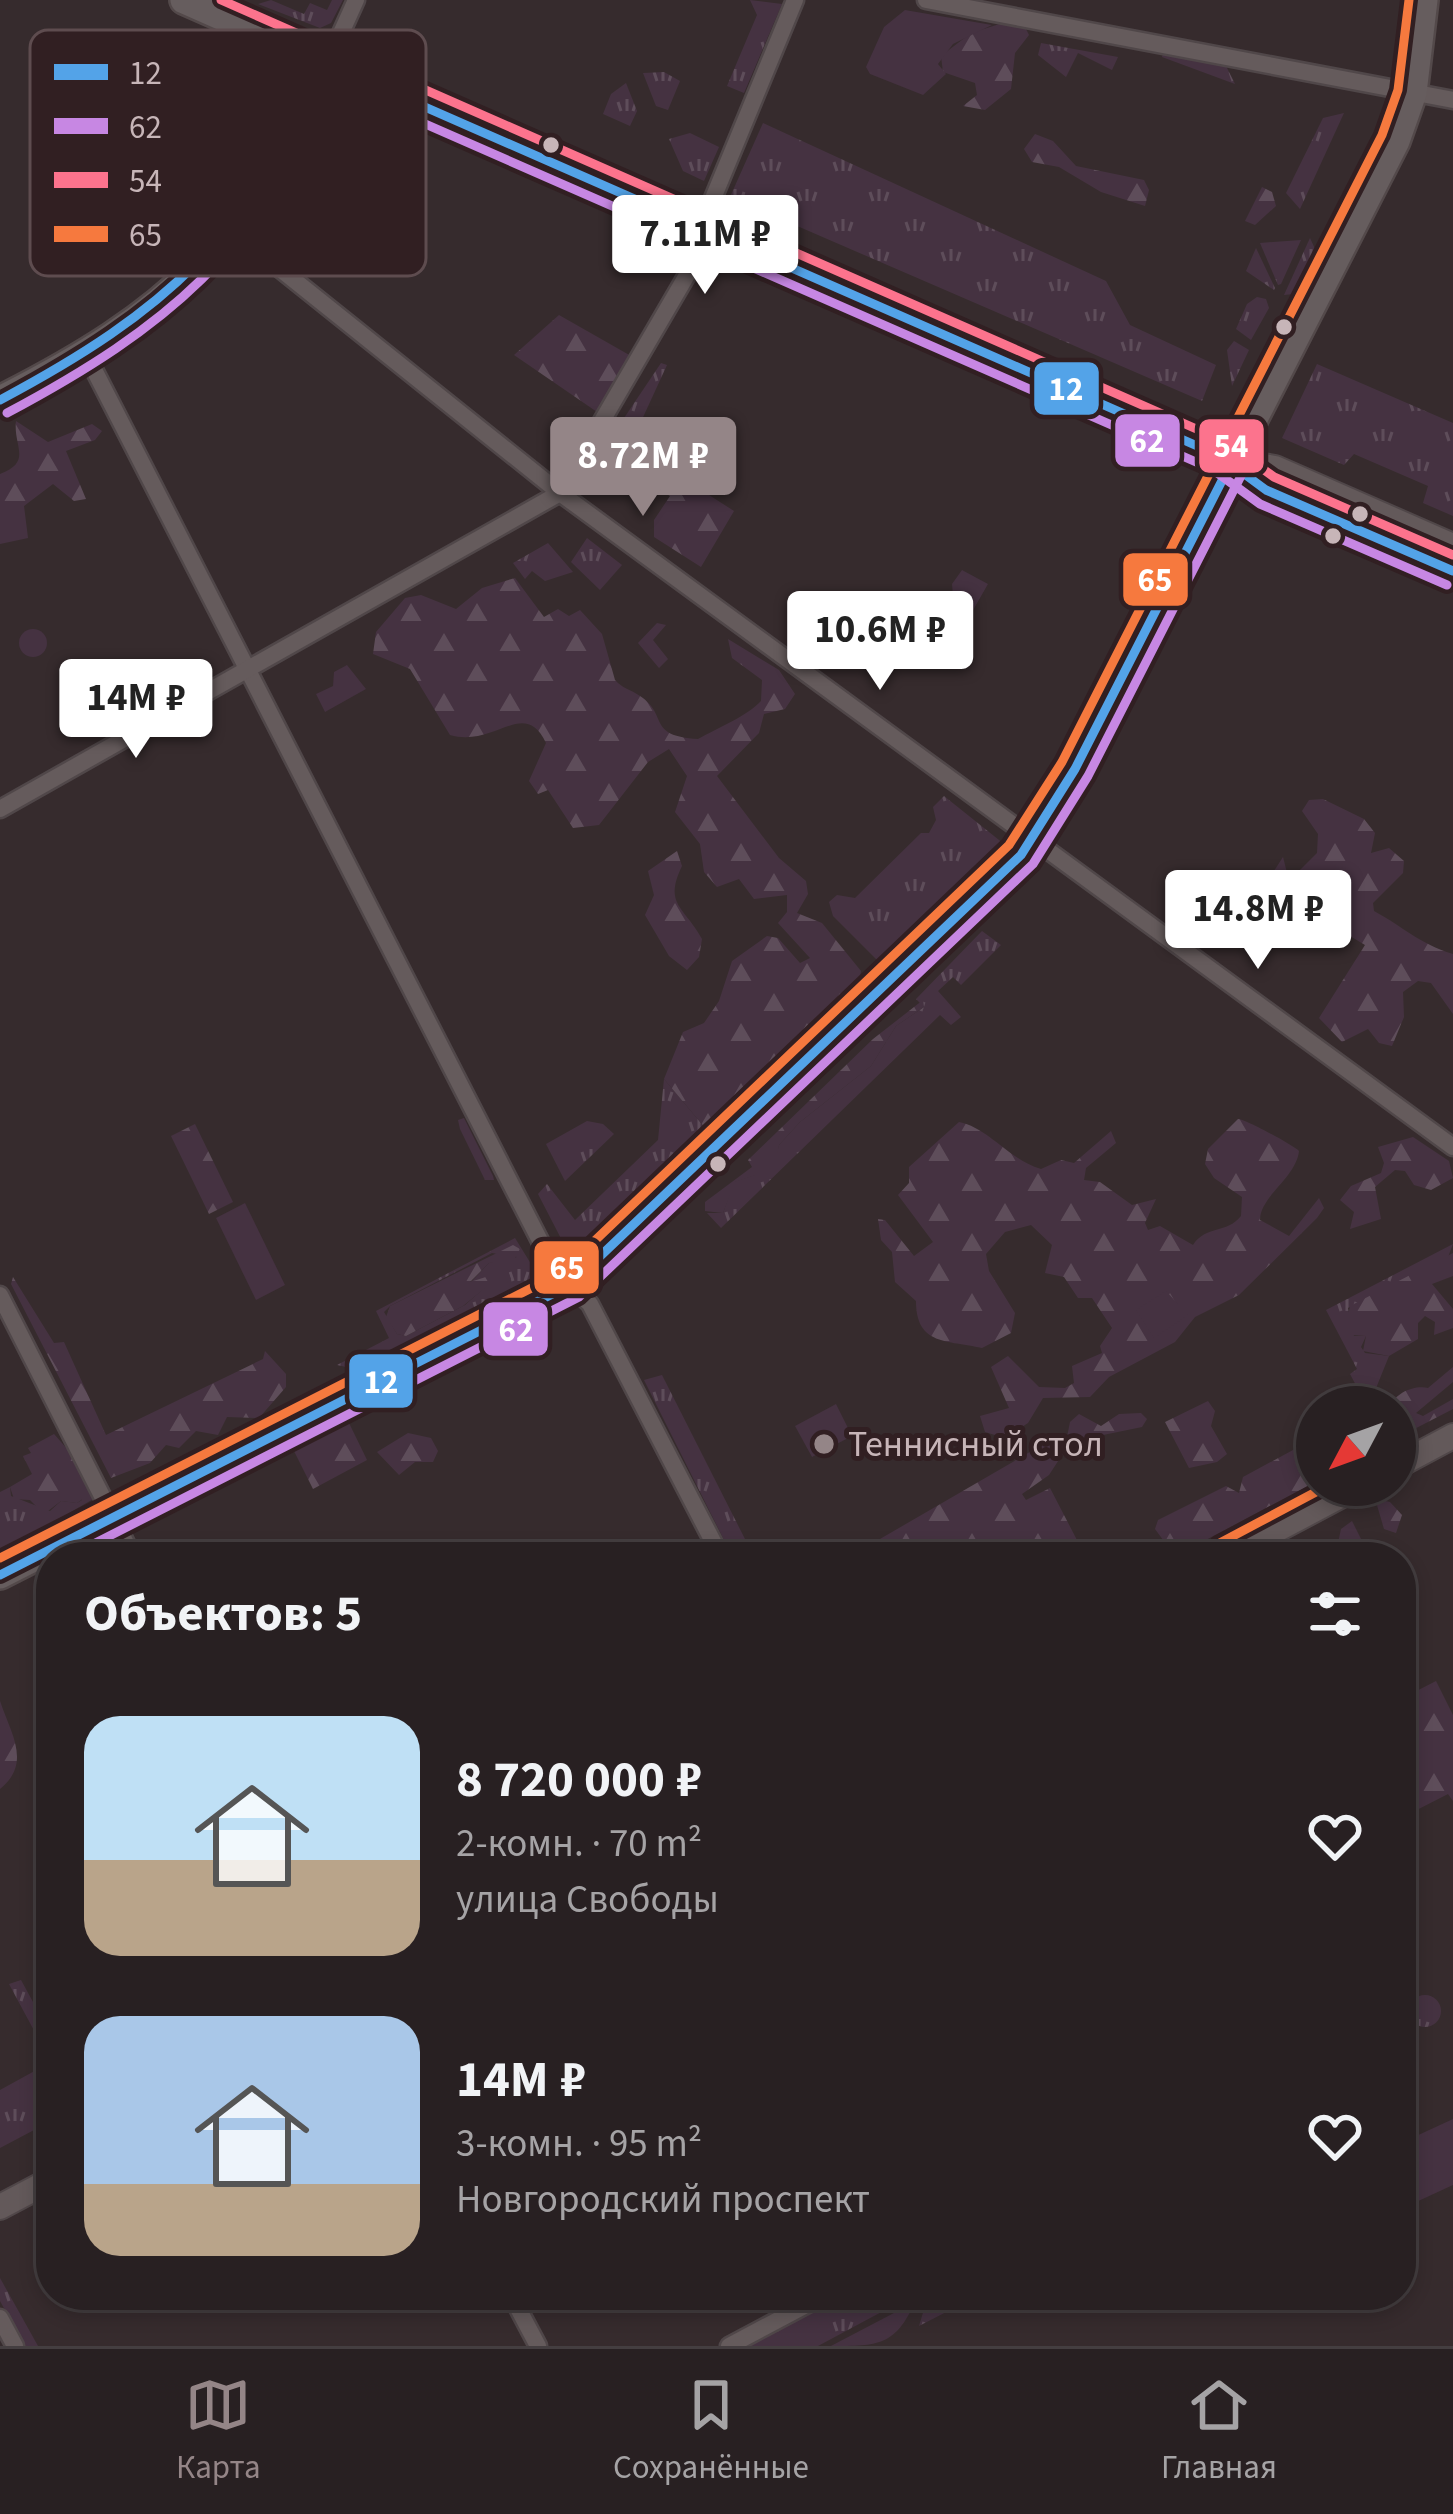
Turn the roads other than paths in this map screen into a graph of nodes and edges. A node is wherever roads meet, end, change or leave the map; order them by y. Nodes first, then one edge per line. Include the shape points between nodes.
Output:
1 (184, 0) edge
2 (356, 0) edge
3 (795, 0) edge
4 (926, 0) edge
5 (1424, 0) edge
6 (251, 30) edge
7 (342, 30) edge
8 (1413, 93) junction
9 (1453, 100) edge
10 (426, 106) edge
11 (703, 225) junction
12 (192, 276) edge
13 (289, 276) edge
14 (87, 356) junction
15 (0, 400) edge
16 (1232, 461) junction
17 (560, 493) junction
18 (1453, 546) edge
19 (1453, 572) edge
20 (246, 667) junction
21 (0, 809) edge
22 (1032, 840) junction
23 (1453, 1147) edge
24 (570, 1285) junction
25 (0, 1295) edge
26 (1453, 1436) edge
27 (1416, 1456) edge
28 (1321, 1506) edge
29 (113, 1517) junction
30 (64, 1542) edge
31 (126, 1542) edge
32 (714, 1542) edge
33 (1253, 1542) edge
34 (36, 1557) edge
35 (0, 1575) edge
36 (36, 2188) edge
37 (0, 2207) edge
38 (520, 2310) edge
39 (797, 2310) edge
40 (0, 2318) edge
41 (15, 2346) edge
42 (538, 2346) edge
43 (729, 2346) edge

1 - 6 main road
2 - 7 street
3 - 11 street
4 - 8 street
5 - 8 main road
8 - 9 street
8 - 16 main road
10 - 11 main road
11 - 16 main road
11 - 17 street via 694,263
12 - 14 main road
13 - 17 street
14 - 15 main road
14 - 20 street
16 - 18 main road via 1275,468
16 - 19 main road via 1266,490
16 - 22 main road
17 - 20 street
17 - 22 street
20 - 21 street
20 - 24 street via 555,1270
22 - 23 street
22 - 24 main road
24 - 29 main road
24 - 32 street via 590,1304
25 - 29 street
26 - 27 main road
28 - 33 main road
29 - 30 main road
29 - 31 street
34 - 35 main road
36 - 37 main road
38 - 42 street
39 - 43 street
40 - 41 street

